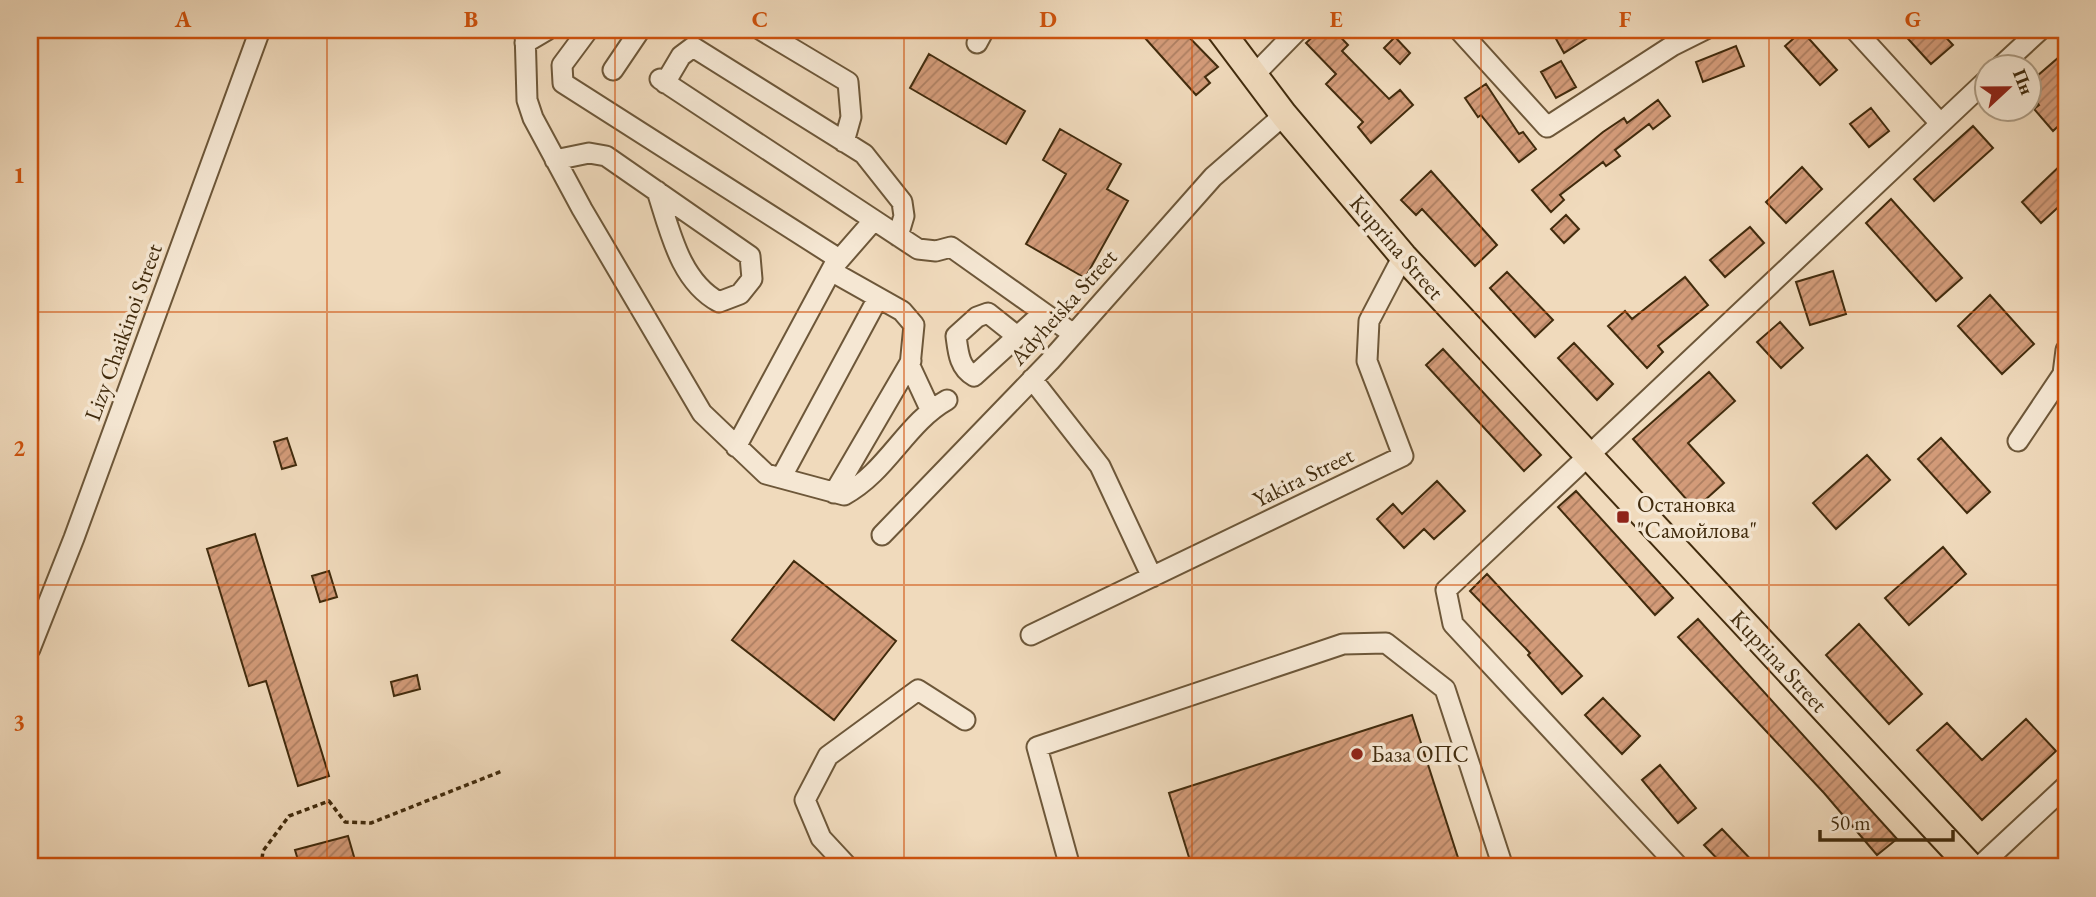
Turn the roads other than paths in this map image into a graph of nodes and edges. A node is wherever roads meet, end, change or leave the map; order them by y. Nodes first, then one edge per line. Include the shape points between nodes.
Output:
1 (260, 30) edge
2 (547, 30) edge
3 (588, 30) edge
4 (640, 30) edge
5 (761, 30) edge
6 (1220, 30) edge
7 (1298, 30) edge
8 (1459, 30) edge
9 (1704, 30) edge
10 (1855, 30) edge
11 (2040, 30) edge
12 (525, 36) edge
13 (2016, 52) edge
14 (613, 70) dead end
15 (1254, 75) junction
16 (1974, 91) edge
17 (1284, 115) junction
18 (1941, 123) junction
19 (844, 142) junction
20 (555, 160) junction
21 (657, 191) junction
22 (874, 220) junction
23 (898, 236) junction
24 (1403, 256) junction
25 (835, 265) junction
26 (878, 298) junction
27 (1042, 313) junction
28 (1072, 333) junction
29 (1017, 336) dead end
30 (2066, 350) edge
31 (911, 361) junction
32 (1032, 379) junction
33 (2018, 441) dead end
34 (736, 447) junction
35 (1586, 455) junction
36 (781, 478) junction
37 (834, 493) junction
38 (882, 535) dead end
39 (1152, 577) junction
40 (1031, 635) dead end
41 (30, 649) edge
42 (965, 720) dead end
43 (2066, 786) edge
44 (848, 867) edge
45 (1070, 867) edge
46 (1503, 867) edge
47 (1679, 867) edge
48 (1971, 867) edge
49 (1979, 867) edge

1 - 41 street, Lizy Chaikinoi Street via 75,538
2 - 12 street
3 - 25 street via 562,65 564,83
4 - 14 street
5 - 19 street via 848,82 851,117
6 - 15 main road, Kuprina Street
7 - 15 street
8 - 9 street via 1547,127
10 - 18 street
11 - 13 street
12 - 20 street via 527,100
15 - 17 main road, Kuprina Street
16 - 18 street
17 - 24 main road, Kuprina Street
17 - 28 street, Adyheiska Street via 1213,177
18 - 35 street
19 - 22 street via 693,47 662,81
19 - 23 street via 864,154 902,202 904,216
20 - 21 street via 589,153 606,156
20 - 34 street via 702,413
21 - 21 street via 750,256 752,279 740,294 719,302 704,294 677,254
22 - 23 street
22 - 25 street
23 - 27 street via 918,249 951,247
24 - 35 main road, Kuprina Street
24 - 39 street, Yakira Street via 1368,321 1367,361 1403,456
25 - 26 street
25 - 34 street
26 - 31 street via 902,311 914,325
26 - 36 street
27 - 28 street
27 - 29 street
28 - 32 street, Adyheiska Street
30 - 33 street via 2063,374
31 - 37 street
31 - 37 street via 939,404 863,485 844,495
32 - 38 street, Adyheiska Street
32 - 39 street via 1100,466
34 - 36 street via 766,474
35 - 47 street via 1446,590 1453,624
35 - 48 main road, Kuprina Street
36 - 37 street
39 - 40 street, Yakira Street
42 - 44 street via 918,690 828,756 805,800 821,838
43 - 49 street
45 - 46 street via 1037,747 1343,644 1386,643 1445,689

